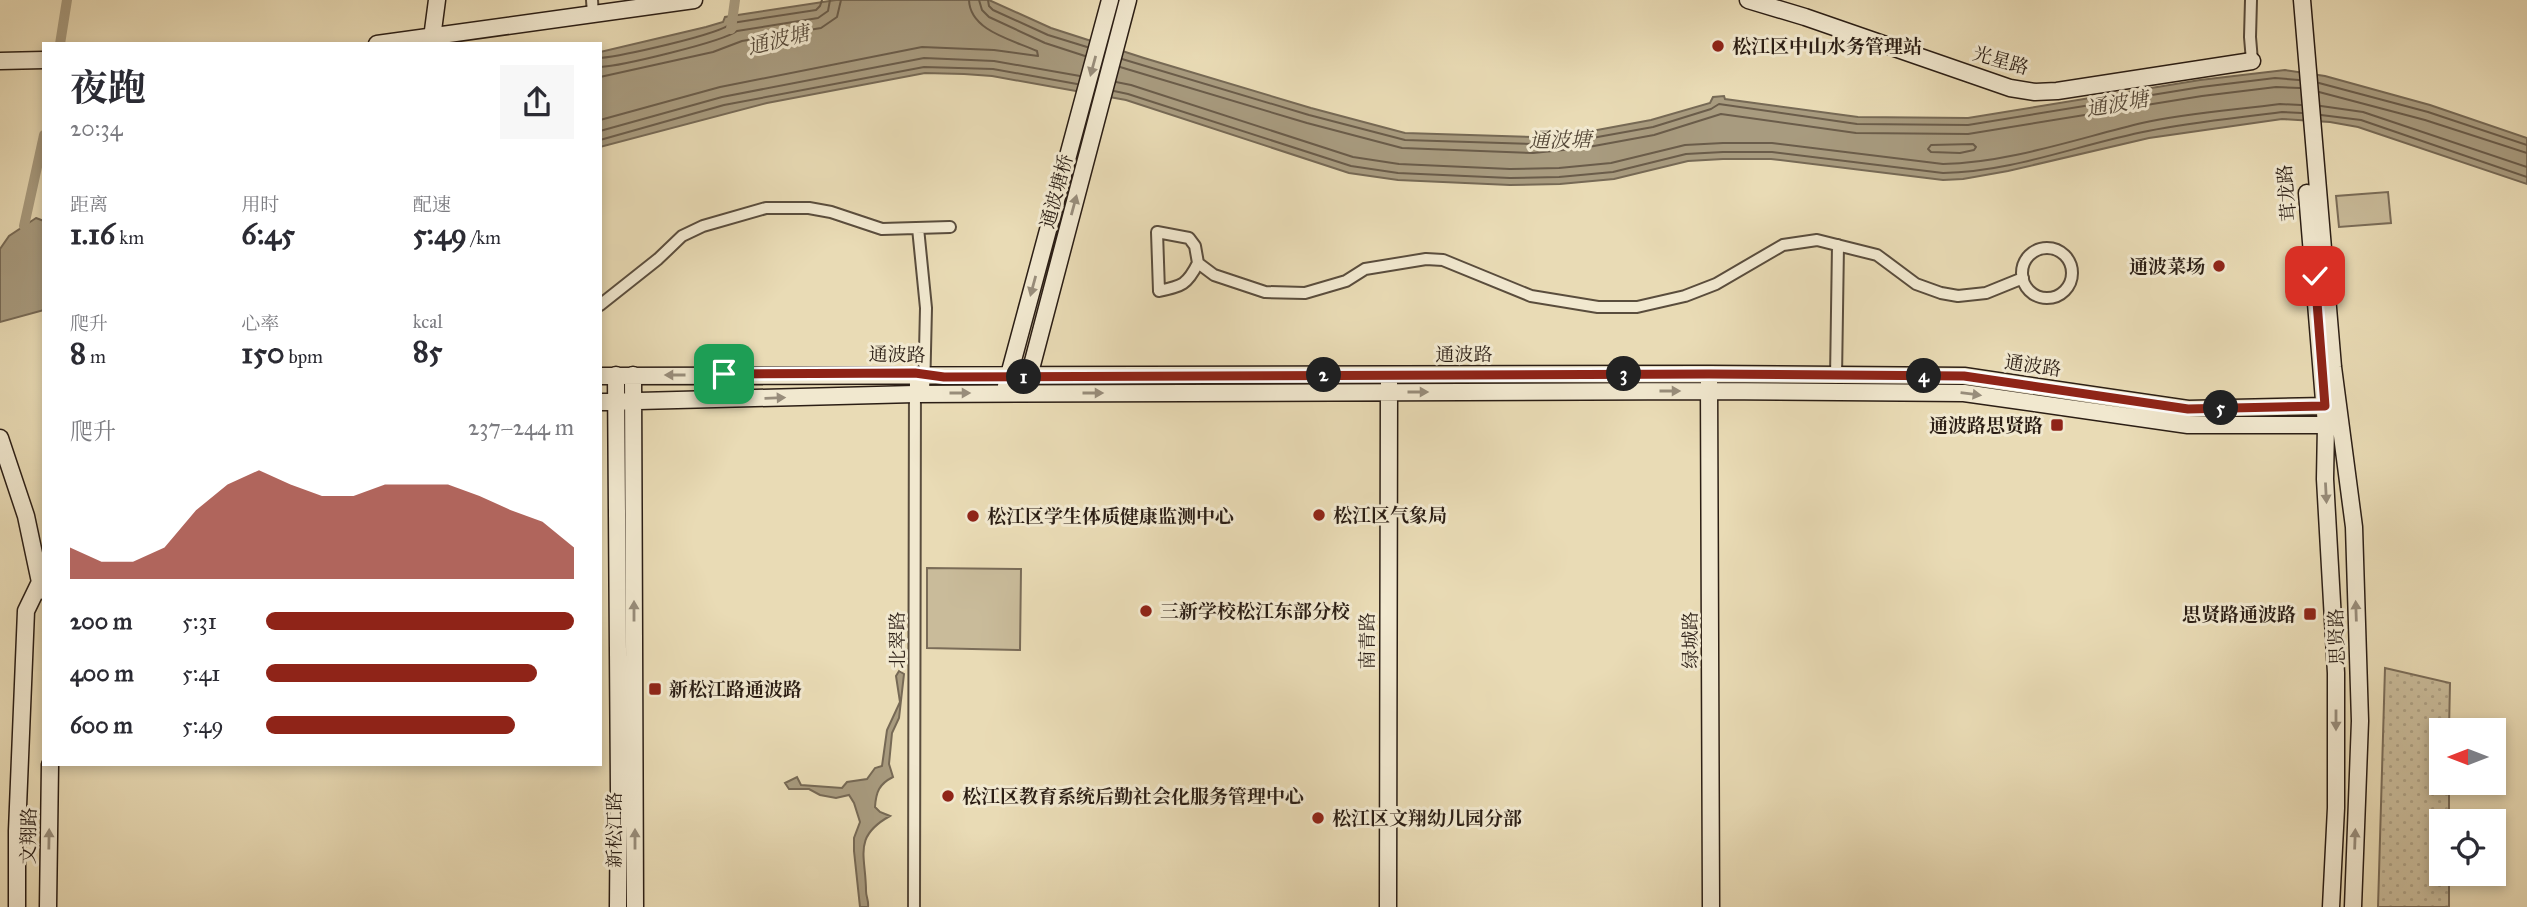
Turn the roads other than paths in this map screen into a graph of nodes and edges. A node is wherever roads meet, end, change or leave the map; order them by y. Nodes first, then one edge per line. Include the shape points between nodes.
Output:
1 (437, 0) edge
2 (694, 0) edge
3 (1110, 0) edge
4 (1128, 0) edge
5 (1748, 0) edge
6 (2251, 0) edge
7 (2291, 0) edge
8 (2302, 0) edge
9 (593, 7) edge
10 (432, 37) junction
11 (393, 42) edge
12 (42, 60) edge
13 (0, 61) edge
14 (2252, 61) joint
15 (918, 228) junction
16 (950, 228) dead end
17 (1838, 245) junction
18 (1198, 263) junction
19 (2023, 278) junction
20 (602, 303) edge
21 (2328, 368) junction
22 (920, 374) junction
23 (1709, 374) junction
24 (616, 375) edge
25 (1009, 377) junction
26 (1029, 377) junction
27 (1389, 383) junction
28 (1836, 383) junction
29 (1709, 391) junction
30 (1004, 393) junction
31 (1024, 393) junction
32 (919, 394) junction
33 (617, 402) edge
34 (2325, 406) junction
35 (2333, 424) junction
36 (0, 438) edge
37 (39, 556) edge
38 (42, 585) edge
39 (50, 766) edge
40 (17, 907) edge
41 (48, 907) edge
42 (618, 907) edge
43 (635, 907) edge
44 (914, 907) edge
45 (1388, 907) edge
46 (1711, 907) edge
47 (2331, 907) edge
48 (2353, 907) edge

1 - 10 main road
2 - 9 main road
3 -> 25 main road
26 -> 4 main road, 通波塘桥
5 - 14 main road, 光星路 via 2010,88 2035,92
6 - 14 street
7 - 21 main road, 茸龙路
8 - 21 main road, 茸龙路
9 - 10 main road
10 - 11 main road
12 - 13 main road
15 - 16 street
15 - 20 street via 882,229 809,208 766,208 682,236
15 - 22 street, 北翠路 via 926,308
17 - 18 street via 1817,240 1783,245 1700,292 1637,307 1598,307 1531,296 1443,260 1365,269 1346,281 1305,293 1265,292 1214,275
17 - 19 street via 1877,255 1916,284 1941,293 1986,293
17 - 28 street
18 - 18 street via 1181,286 1159,291 1157,232 1189,238
19 - 19 street via 2031,292 2046,298 2062,293 2072,271 2060,251 2044,248 2025,262
21 - 34 main road, 茸龙路
21 - 35 main road, 思贤路
22 -> 24 main road, 通波路
22 - 25 main road, 通波路
22 - 32 street, 北翠路
23 - 27 main road, 通波路
23 - 28 main road, 通波路
23 - 29 main road, 绿城路
24 - 33 main road, 新松江路
25 - 26 main road, 通波路
25 - 30 main road
26 - 27 main road, 通波路
26 - 31 main road, 通波塘桥
27 -> 29 main road, 通波路
31 -> 27 main road, 通波路
27 - 45 main road, 南青路
28 - 29 main road, 通波路
28 - 34 main road, 通波路 via 1964,376 2188,409
28 -> 35 main road, 通波路 via 1964,393 2188,425
29 - 46 main road, 绿城路
30 - 31 main road, 通波路
32 -> 30 main road, 通波路
33 -> 32 main road, 通波路
32 - 44 street, 北翠路
33 - 42 main road, 新松江路
43 -> 33 main road, 新松江路
34 - 35 main road, 茸龙路
35 -> 47 main road, 思贤路 via 2325,479 2336,673
48 -> 35 main road, 思贤路 via 2360,721 2354,527
36 - 37 main road, 文翔路
37 - 38 main road, 文翔路
38 - 40 main road, 文翔路 via 26,611
41 -> 39 main road, 文翔路

